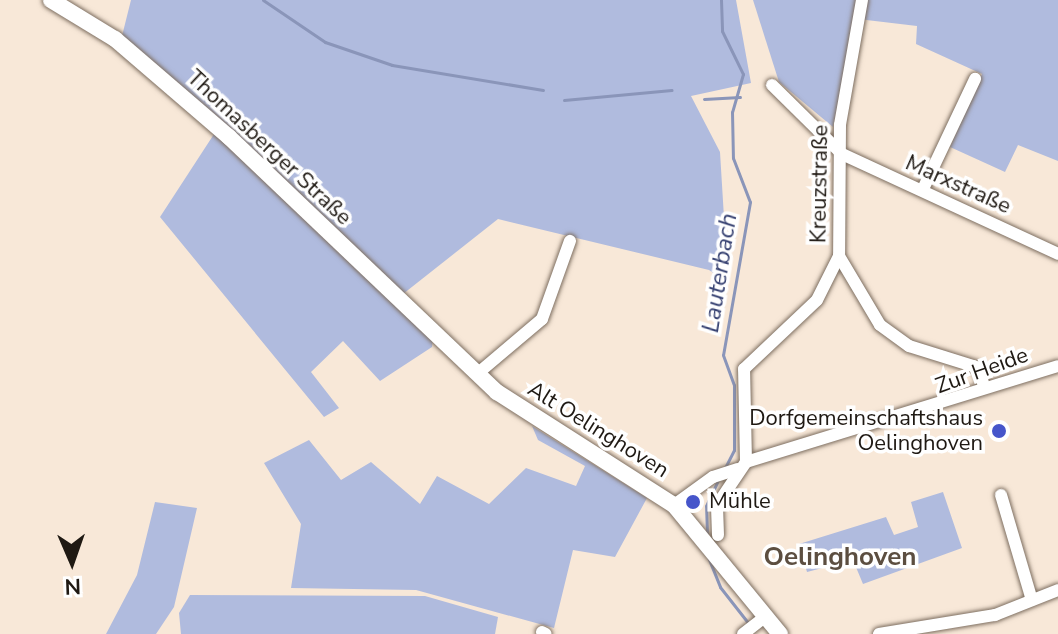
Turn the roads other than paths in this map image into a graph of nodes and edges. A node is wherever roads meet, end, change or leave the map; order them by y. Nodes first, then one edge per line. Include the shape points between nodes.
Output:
1 (51, 0) edge
2 (862, 0) edge
3 (975, 79) dead end
4 (772, 85) dead end
5 (842, 154) junction
6 (923, 189) junction
7 (570, 241) dead end
8 (1058, 254) edge
9 (839, 256) junction
10 (446, 344) joint
11 (1058, 366) edge
12 (477, 374) junction
13 (984, 387) junction
14 (738, 467) junction
15 (1001, 495) dead end
16 (674, 505) junction
17 (717, 543) junction
18 (1058, 590) edge
19 (1032, 600) junction
20 (754, 625) edge
21 (780, 634) edge
22 (879, 634) edge

1 - 10 main road, Thomasberger Straße via 115,39 229,137
2 - 5 street, Kreuzstraße
3 - 6 street
4 - 5 street
5 - 6 street, Marxstraße
5 - 9 street, Kreuzstraße
6 - 8 street, Marxstraße
7 - 12 street via 542,319
9 - 13 street, Kreuzstraße via 880,325 909,346 979,368
9 - 14 street via 817,300 744,369
10 - 12 main road, Alt Oelinghoven
11 - 13 street, Zur Heide
12 - 16 main road, Alt Oelinghoven
13 - 14 street, Zur Heide via 938,408 843,428
14 - 16 street, Zur Heide via 713,477
14 - 17 street via 717,505
15 - 19 street
16 - 17 main road, Alt Oelinghoven
17 - 20 main road, Alt Oelinghoven
18 - 19 street
19 - 22 street via 995,615
20 - 21 main road, Alt Oelinghoven

